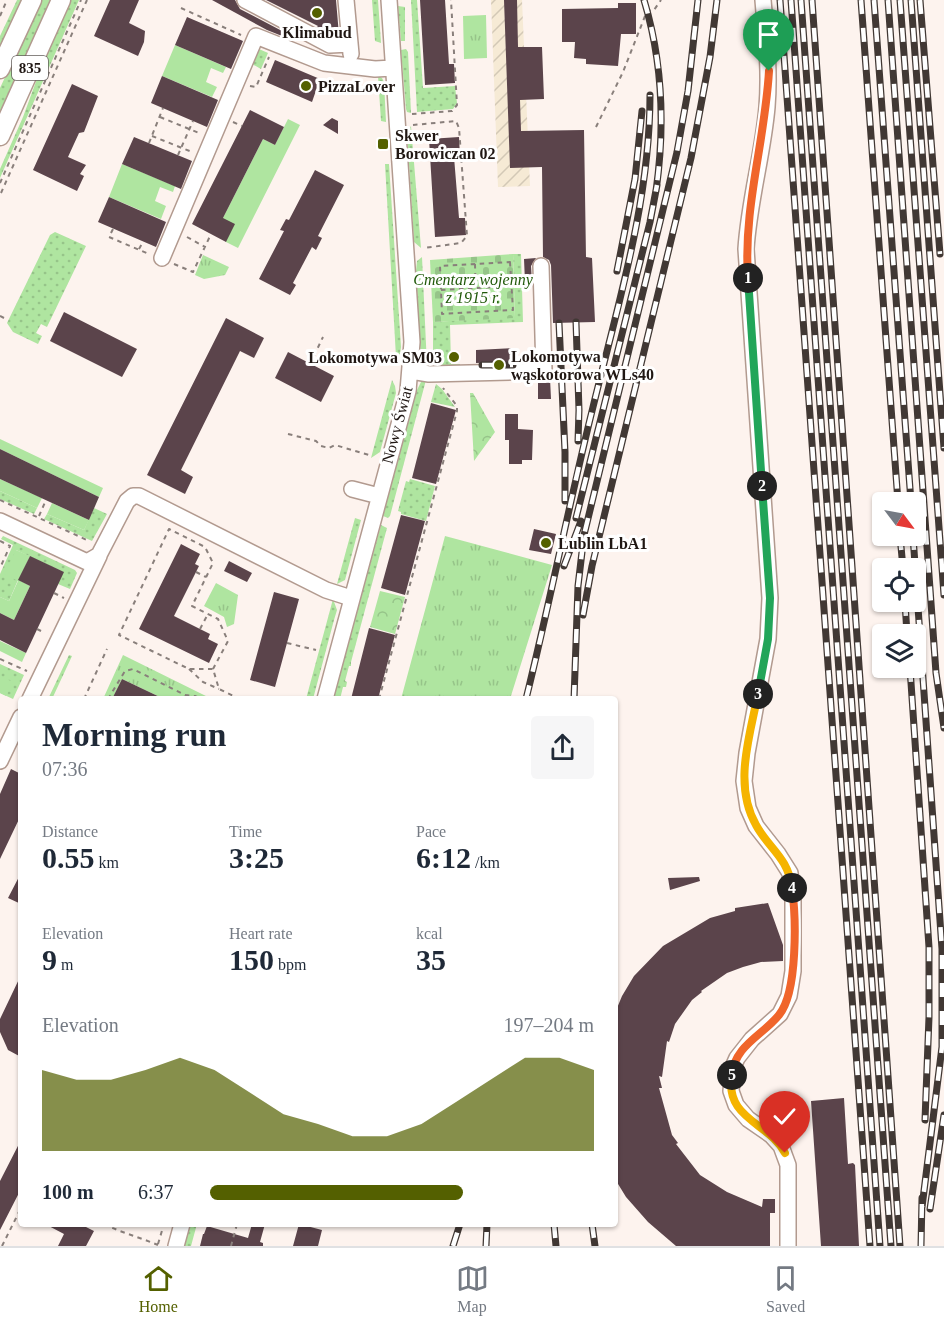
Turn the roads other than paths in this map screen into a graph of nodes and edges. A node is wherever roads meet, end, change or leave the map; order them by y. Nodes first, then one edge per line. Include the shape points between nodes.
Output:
1 (32, 0) edge
2 (61, 0) edge
3 (244, 0) edge
4 (345, 0) edge
5 (389, 0) edge
6 (763, 0) edge
7 (350, 44) junction
8 (352, 66) junction
9 (393, 68) junction
10 (0, 69) edge
11 (0, 136) edge
12 (164, 260) road end
13 (541, 266) dead end
14 (411, 371) junction
15 (352, 489) dead end
16 (379, 496) junction
17 (0, 521) edge
18 (98, 547) junction
19 (351, 598) junction
20 (31, 696) edge
21 (326, 696) edge
22 (18, 723) edge
23 (0, 761) edge
24 (181, 1227) edge
25 (176, 1246) edge
26 (788, 1246) edge

1 - 10 main road, 835
2 - 11 main road, 835
3 - 7 street via 330,45
4 - 7 street
5 - 9 street, Nowy Świat
6 - 26 street via 769,71 767,110 746,249 770,598 768,639 744,781 748,808 756,826 790,873 794,898 793,970 789,996 780,1014 737,1058 731,1091 736,1105 771,1135 785,1153
7 - 8 street
8 - 9 street
8 - 12 street via 324,63 256,36
9 - 14 street, Nowy Świat
13 - 14 street via 544,371
14 - 16 street, Nowy Świat
15 - 16 street
16 - 19 street, Nowy Świat
17 - 18 street via 87,562 95,558
18 - 19 street via 127,501 139,496 326,590
18 - 20 street
19 - 21 street, Nowy Świat
22 - 23 street
24 - 25 street

